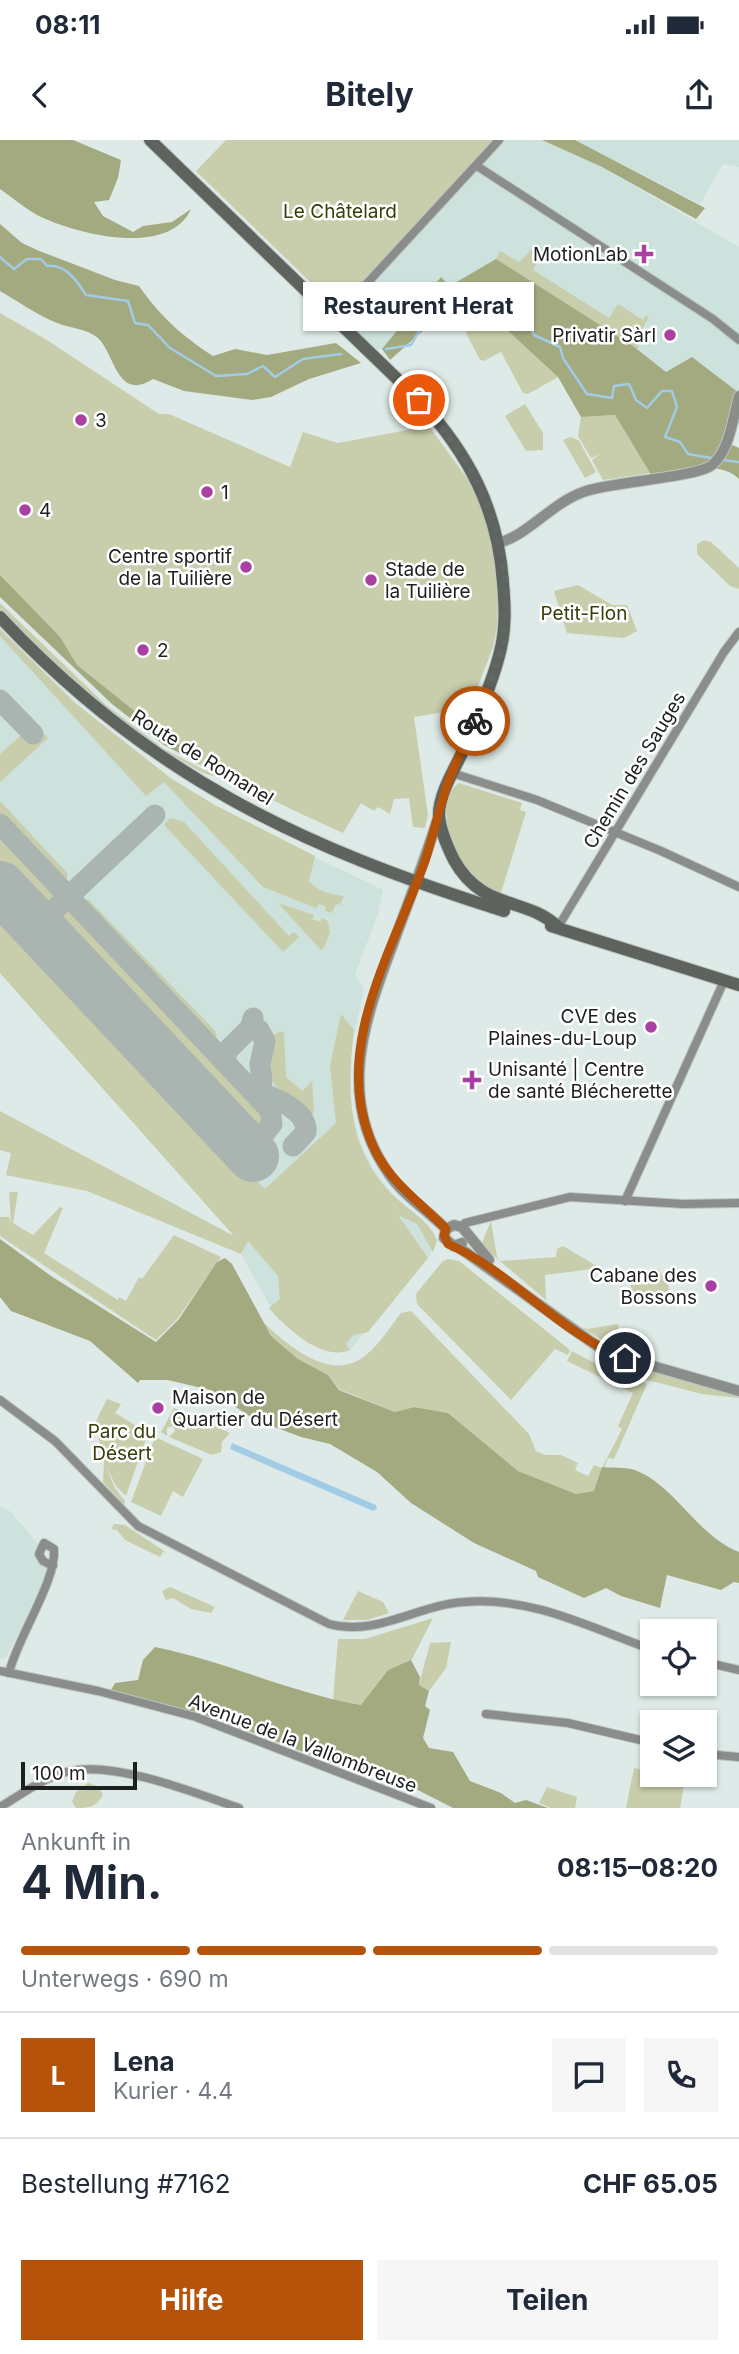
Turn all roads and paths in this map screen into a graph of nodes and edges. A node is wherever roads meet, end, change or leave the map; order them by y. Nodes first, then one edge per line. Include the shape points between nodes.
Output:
1 (150, 140) edge
2 (499, 140) edge
3 (477, 166) junction
4 (335, 318) junction
5 (739, 340) edge
6 (739, 396) edge
7 (499, 543) junction
8 (0, 617) edge
9 (739, 632) edge
10 (452, 773) junction
11 (439, 815) junction
12 (615, 832) junction
13 (417, 883) junction
14 (739, 887) edge
15 (558, 928) junction
16 (724, 981) junction
17 (739, 985) edge
18 (625, 1201) junction
19 (739, 1203) edge
20 (446, 1229) junction
21 (463, 1231) junction
22 (457, 1246) junction
23 (515, 1286) junction
24 (718, 1384) junction
25 (739, 1384) edge
26 (739, 1391) edge
27 (0, 1400) edge
28 (53, 1566) dead end
29 (23, 1632) junction
30 (640, 1645) edge
31 (16, 1649) junction
32 (717, 1665) edge
33 (739, 1670) edge
34 (4, 1672) edge
35 (486, 1714) dead end
36 (640, 1740) edge
37 (717, 1755) edge
38 (739, 1757) edge
39 (0, 1807) edge
40 (239, 1808) edge
41 (431, 1808) edge

1 - 4 main road
2 - 3 street
3 - 4 street
3 - 5 street
4 - 7 main road via 419,400 458,447 485,496
6 - 7 street via 723,451 708,468 586,491
7 - 10 main road via 505,614 500,652
8 - 13 main road, Route de Romanel via 86,701 189,776 301,837
9 - 12 street, Chemin des Sauges
10 - 11 main road
10 - 12 street via 537,800
11 - 13 street
11 - 15 main road via 454,860 472,883 495,900 551,920
12 - 14 street
12 - 15 street, Chemin des Sauges
13 - 15 main road, Route de Romanel
13 - 20 street via 366,1016 358,1092 369,1138 387,1172
15 - 16 main road
16 - 17 main road
16 - 18 street
18 - 19 street
18 - 21 street via 557,1199 465,1223
20 - 21 street via 454,1225
20 - 22 street via 446,1241
21 - 22 street via 464,1241
21 - 23 street
22 - 23 street
23 - 24 street via 604,1350
24 - 25 street
24 - 26 street
27 - 30 street via 55,1441 138,1525 329,1624 365,1628 448,1603 503,1602 541,1609
28 - 29 street
29 - 31 street
29 - 31 street via 12,1638
31 - 34 street
32 - 33 street
34 - 41 street, Avenue de la Vallombreuse via 196,1717
35 - 36 street via 568,1723
37 - 38 street
39 - 40 street via 49,1778 76,1770 109,1770

